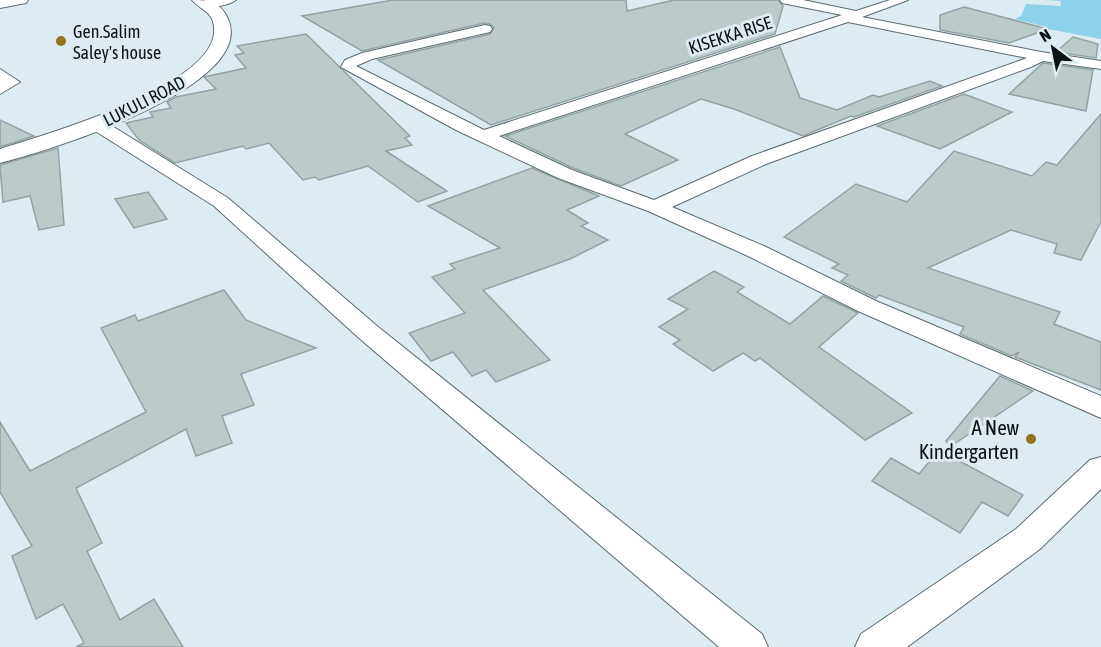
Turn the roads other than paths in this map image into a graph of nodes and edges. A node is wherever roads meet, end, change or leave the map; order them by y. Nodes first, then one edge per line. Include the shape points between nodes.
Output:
1 (22, 0) edge
2 (230, 0) edge
3 (786, 0) edge
4 (902, 0) edge
5 (203, 2) edge
6 (0, 4) edge
7 (852, 16) junction
8 (485, 29) dead end
9 (1041, 56) junction
10 (1101, 65) edge
11 (0, 74) edge
12 (0, 88) edge
13 (98, 124) junction
14 (482, 136) junction
15 (0, 156) edge
16 (655, 207) junction
17 (1101, 408) edge
18 (1101, 469) edge
19 (748, 647) edge
20 (875, 647) edge

1 - 6 street
2 - 5 street
3 - 7 street
4 - 7 street, KISEKKA RISE
5 - 13 street, LUKULI ROAD via 220,17 223,28 224,39 211,62 169,91
7 - 9 street
7 - 14 street, KISEKKA RISE
8 - 14 street via 367,56 348,67
9 - 10 street
9 - 16 street via 759,160
11 - 12 street via 12,82
13 - 15 street, LUKULI ROAD
13 - 19 street via 221,202 368,332
14 - 16 street via 565,174
16 - 17 street via 867,306
18 - 20 street via 1028,539

